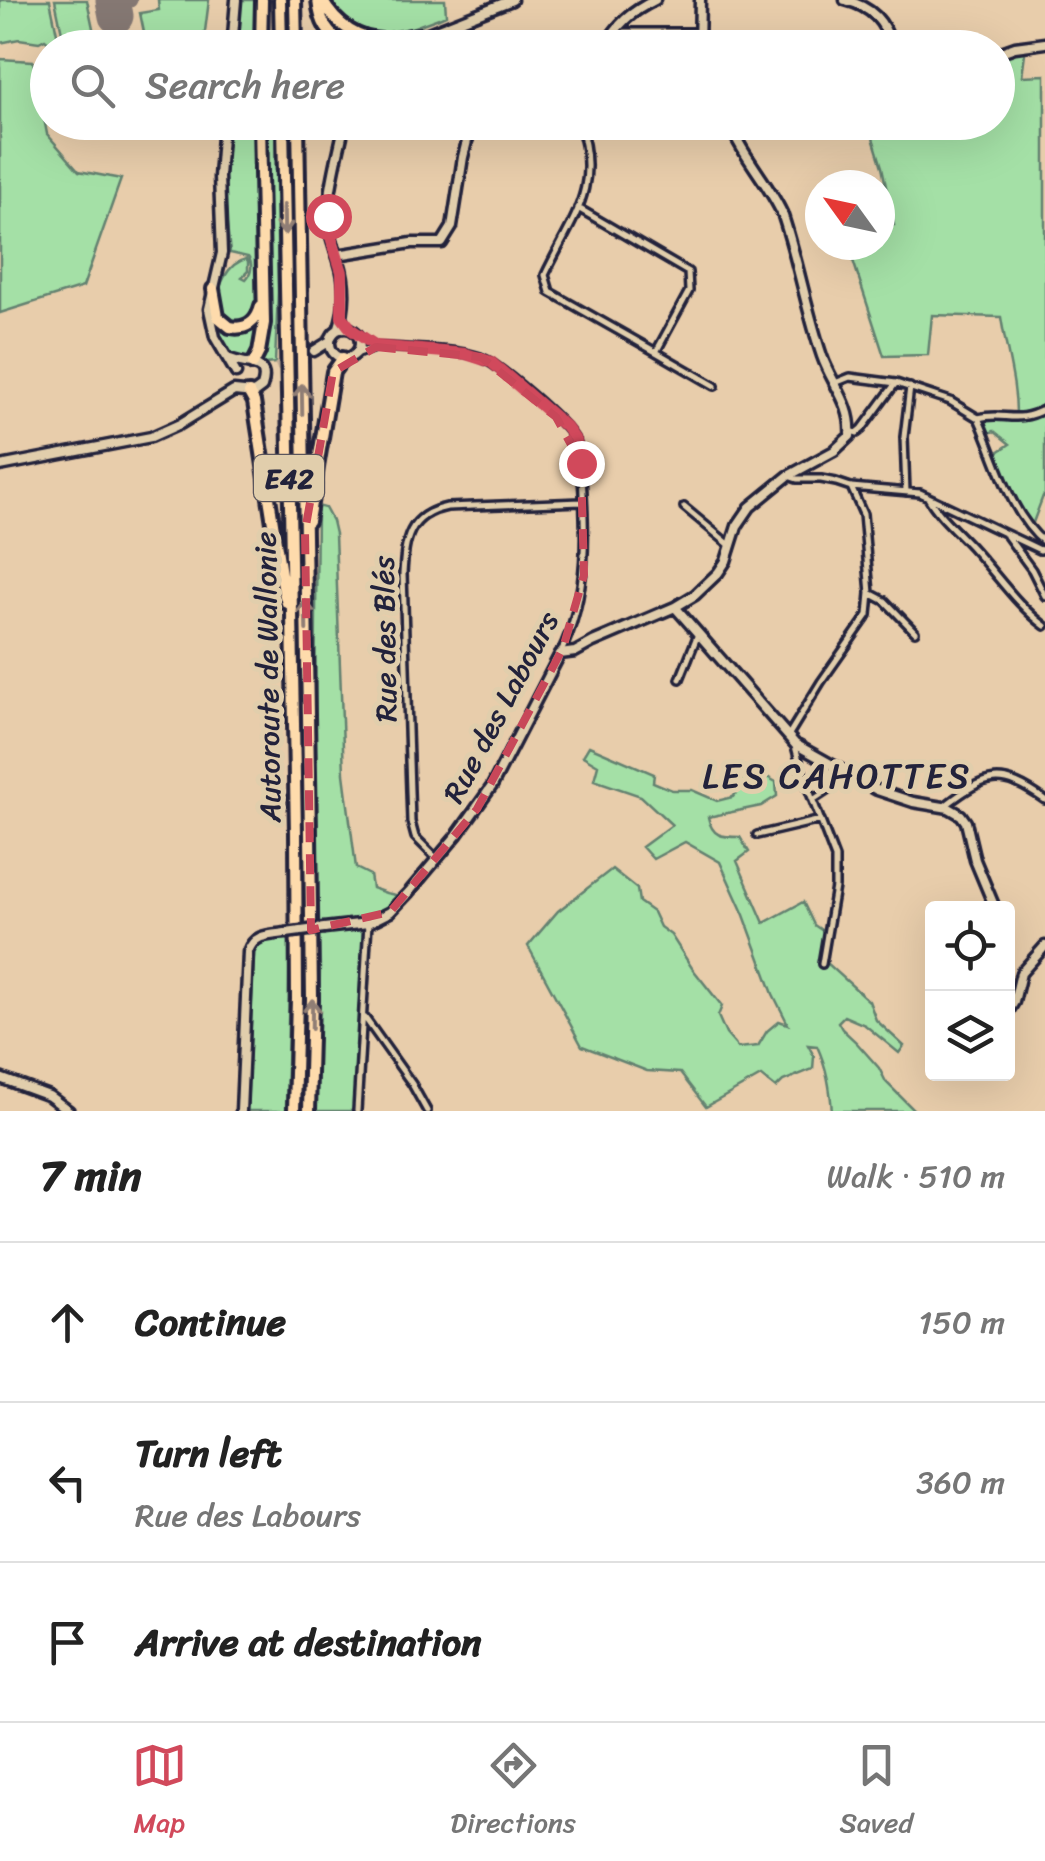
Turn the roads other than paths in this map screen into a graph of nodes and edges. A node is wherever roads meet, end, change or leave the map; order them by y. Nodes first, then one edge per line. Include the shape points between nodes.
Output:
1 (236, 0) edge
2 (262, 0) edge
3 (280, 0) edge
4 (295, 0) edge
5 (320, 0) edge
6 (512, 0) edge
7 (655, 0) edge
8 (700, 0) edge
9 (845, 0) edge
10 (234, 30) edge
11 (262, 30) edge
12 (281, 30) edge
13 (296, 30) edge
14 (326, 30) edge
15 (349, 30) edge
16 (434, 30) edge
17 (615, 30) edge
18 (698, 30) edge
19 (887, 30) edge
20 (1045, 43) edge
21 (1015, 47) edge
22 (222, 140) edge
23 (260, 140) edge
24 (283, 140) edge
25 (298, 140) edge
26 (342, 140) edge
27 (468, 140) edge
28 (583, 140) edge
29 (738, 140) edge
30 (578, 208) junction
31 (337, 255) junction
32 (213, 289) junction
33 (264, 296) junction
34 (342, 317) junction
35 (338, 330) junction
36 (355, 333) junction
37 (331, 346) junction
38 (376, 346) junction
39 (317, 350) tunnel mouth
40 (656, 352) junction
41 (356, 354) junction
42 (343, 358) junction
43 (230, 360) junction
44 (256, 368) junction
45 (836, 383) junction
46 (896, 383) junction
47 (240, 384) junction
48 (715, 386) dead end
49 (910, 387) junction
50 (1045, 410) edge
51 (978, 418) junction
52 (851, 431) junction
53 (0, 463) edge
54 (788, 476) junction
55 (851, 487) junction
56 (906, 492) junction
57 (928, 496) junction
58 (582, 502) junction
59 (684, 508) dead end
60 (305, 531) junction
61 (1006, 534) junction
62 (731, 546) junction
63 (1045, 546) edge
64 (870, 592) junction
65 (1045, 596) edge
66 (675, 607) junction
67 (292, 615) junction
68 (1045, 626) edge
69 (915, 632) dead end
70 (698, 634) junction
71 (560, 654) junction
72 (680, 679) dead end
73 (792, 740) junction
74 (852, 775) junction
75 (813, 800) junction
76 (1045, 800) edge
77 (944, 807) junction
78 (821, 820) junction
79 (757, 834) dead end
80 (437, 859) junction
81 (992, 901) edge
82 (368, 923) junction
83 (1045, 946) edge
84 (822, 964) dead end
85 (1015, 998) edge
86 (364, 1017) junction
87 (0, 1078) edge
88 (68, 1111) edge
89 (241, 1111) edge
90 (294, 1111) edge
91 (308, 1111) edge
92 (357, 1111) edge
93 (426, 1111) edge

1 - 10 street
2 - 11 highway
3 - 12 highway
4 - 13 highway
5 - 14 highway
5 - 15 highway
6 - 16 street
7 - 17 street
8 - 18 street
9 - 19 street via 866,8
20 - 21 street
22 - 32 street via 222,253
23 - 33 highway
24 -> 67 highway, Autoroute de Wallonie / E42
60 -> 25 highway, Autoroute de Wallonie / E42
26 - 31 street via 328,216
27 - 31 street via 446,240
28 - 30 street via 587,183
29 - 45 street via 782,213 823,361
30 - 40 street via 545,275 550,292
30 - 40 street via 688,272 688,292
31 - 34 street
32 - 33 highway via 220,320 235,328 258,316
32 - 43 street via 212,328
33 - 44 highway
34 - 35 street
34 - 36 street
35 - 36 street
35 - 37 street
36 - 38 street, Rue des Labours
36 - 41 street
37 - 39 street
37 - 42 street
38 - 41 street, Rue des Labours
38 - 58 street, Rue des Labours via 491,362 576,441
40 - 48 street
41 - 42 street
42 - 60 highway via 333,372
43 - 44 street
43 - 47 street
44 - 47 street
44 - 47 street via 259,390
45 - 46 street via 850,377
45 - 52 street
46 - 49 street
46 - 52 street via 862,429
47 - 53 street via 151,437
47 - 67 highway via 254,402
49 - 51 street
49 - 56 street
50 - 51 street via 1026,418
51 - 63 street via 1017,510
52 - 54 street via 844,444
54 - 55 street
54 - 62 street via 750,507
55 - 56 street
55 - 64 street via 863,514
56 - 57 street
57 - 61 street
57 - 68 street
58 - 71 street, Rue des Labours via 584,576
58 - 80 street, Rue des Blés via 447,506 416,522 404,544 410,822
59 - 62 street
91 -> 60 highway, Autoroute de Wallonie / E42
61 - 63 street via 1040,550
61 - 65 street
62 - 66 street via 711,580
64 - 69 street
64 - 73 street via 868,615 821,682
66 - 70 street
66 - 71 street
67 - 90 highway, Autoroute de Wallonie / E42
70 - 72 street
70 - 73 street
71 - 80 street, Rue des Labours via 492,786
73 - 74 street
73 - 75 street
74 - 75 street
74 - 77 street via 877,790
75 - 78 street
76 - 77 street via 1011,780 989,778
77 - 81 street via 966,822
78 - 79 street
78 - 84 street via 836,864
80 - 82 street, Rue des Labours via 390,912
82 - 86 street
82 - 89 street, bridge via 256,938 251,944
83 - 85 street via 1021,973
86 - 92 street
86 - 93 street
87 - 88 street via 49,1096

